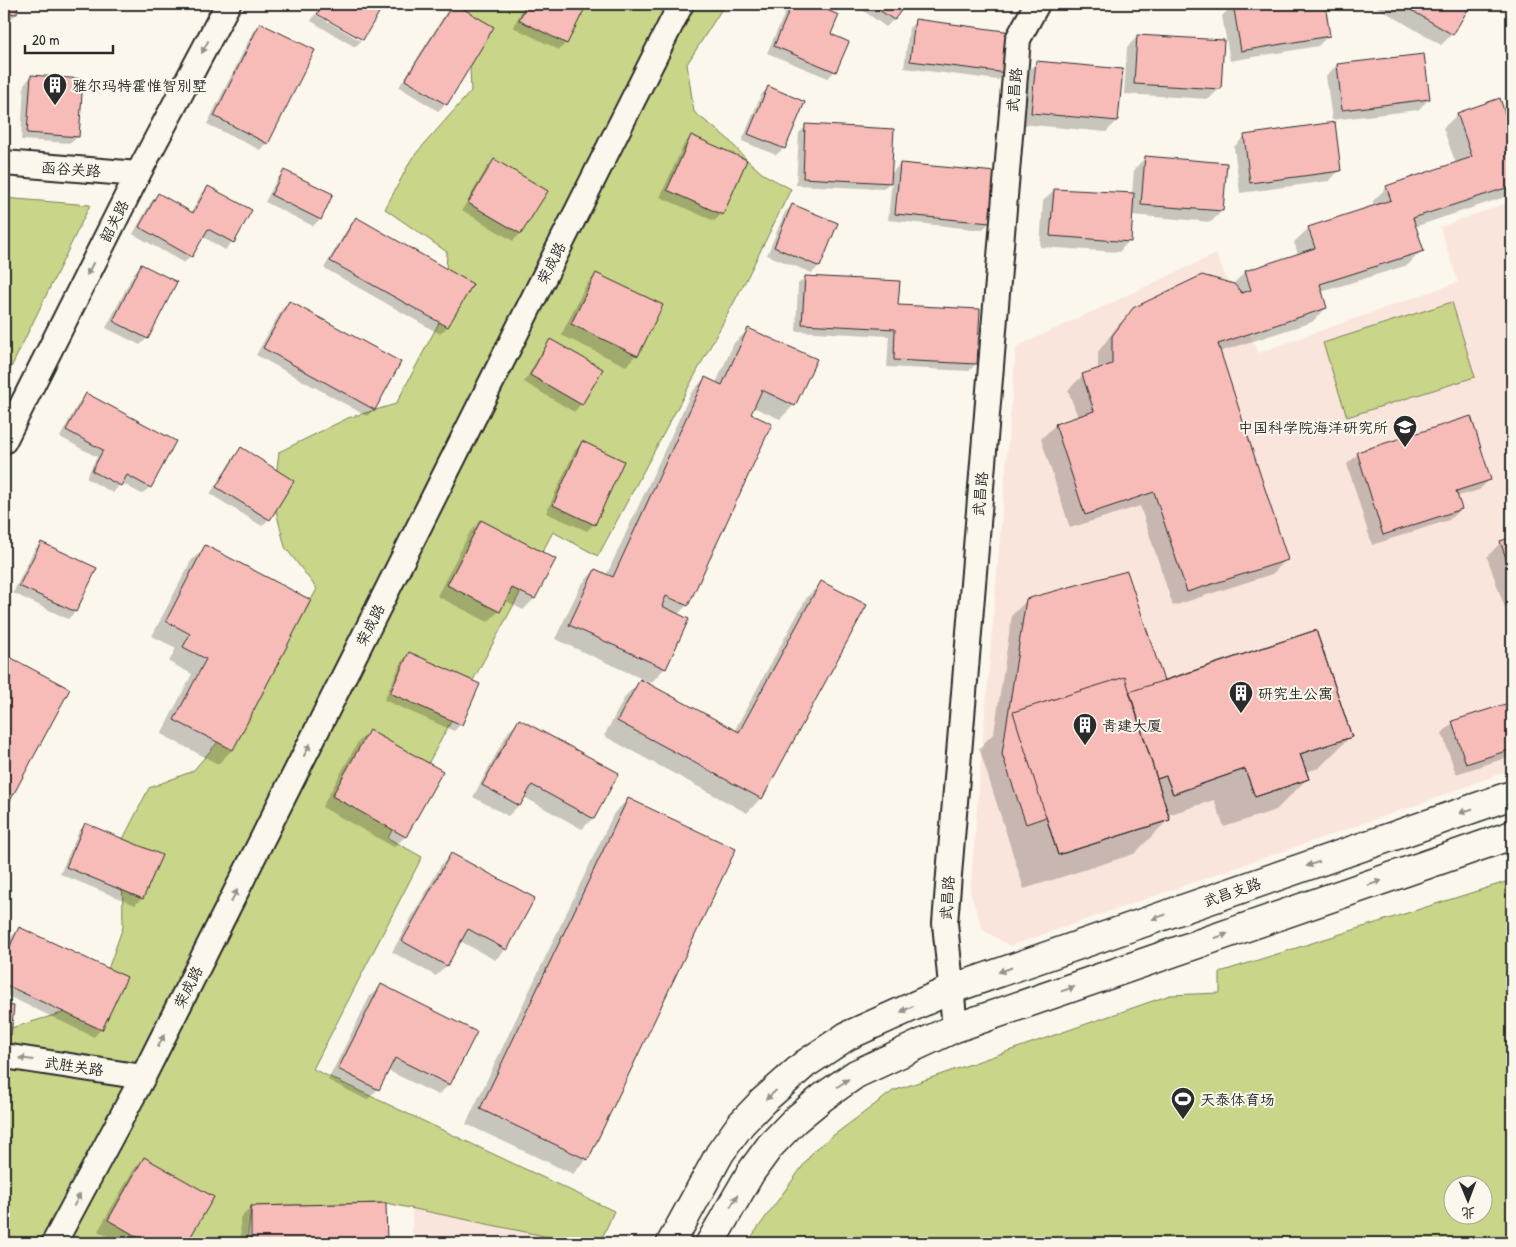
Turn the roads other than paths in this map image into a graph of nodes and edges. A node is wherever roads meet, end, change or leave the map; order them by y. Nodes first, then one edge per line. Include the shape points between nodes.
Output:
1 (228, 4) edge
2 (681, 4) edge
3 (1037, 4) edge
4 (4, 163) edge
5 (138, 174) junction
6 (4, 441) edge
7 (1512, 795) edge
8 (1512, 835) edge
9 (952, 989) junction
10 (955, 1028) junction
11 (4, 1056) edge
12 (144, 1077) junction
13 (54, 1243) edge
14 (671, 1243) edge
15 (710, 1243) edge

1 -> 5 street, 韶关路
12 -> 2 street, 荣成路
3 - 9 street, 武昌路 via 1018,39 1016,59 945,923
4 - 5 street, 函谷关路
5 -> 6 street, 韶关路
7 -> 9 street, 武昌支路
10 -> 8 street
9 - 10 street, 武昌路
9 -> 14 street via 847,1036 805,1064 763,1101 720,1152
15 -> 10 street via 751,1172 794,1121 856,1074
12 -> 11 street, 武胜关路
13 -> 12 street, 荣成路

